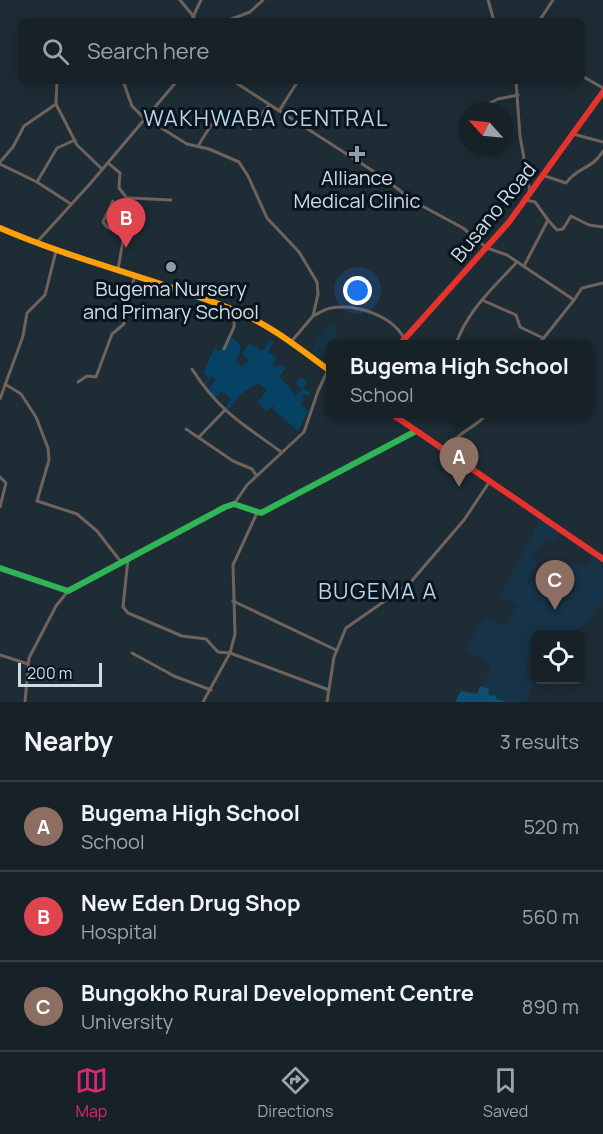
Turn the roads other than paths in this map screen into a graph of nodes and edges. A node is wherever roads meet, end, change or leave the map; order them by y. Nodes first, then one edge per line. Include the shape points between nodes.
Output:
1 (180, 0) edge
2 (201, 0) edge
3 (263, 0) edge
4 (488, 0) edge
5 (553, 0) edge
6 (243, 15) junction
7 (191, 18) edge
8 (192, 18) edge
9 (234, 18) edge
10 (242, 18) edge
11 (493, 18) edge
12 (541, 18) edge
13 (585, 78) edge
14 (57, 84) edge
15 (124, 84) edge
16 (174, 84) edge
17 (238, 84) edge
18 (296, 84) edge
19 (516, 84) edge
20 (603, 90) edge
21 (518, 95) junction
22 (492, 102) edge
23 (56, 104) junction
24 (269, 105) junction
25 (279, 111) junction
26 (145, 119) junction
27 (572, 134) junction
28 (75, 140) junction
29 (603, 142) edge
30 (198, 146) junction
31 (603, 151) edge
32 (0, 163) edge
33 (108, 163) junction
34 (102, 169) junction
35 (545, 176) junction
36 (37, 182) junction
37 (528, 197) junction
38 (129, 198) junction
39 (171, 200) dead end
40 (113, 201) dead end
41 (71, 204) junction
42 (548, 220) junction
43 (603, 227) edge
44 (0, 228) edge
45 (122, 235) junction
46 (35, 243) junction
47 (487, 248) junction
48 (57, 250) junction
49 (517, 262) junction
50 (524, 266) junction
51 (117, 271) junction
52 (135, 277) junction
53 (603, 283) edge
54 (482, 300) junction
55 (574, 300) junction
56 (235, 310) junction
57 (313, 316) junction
58 (543, 338) joint
59 (402, 340) edge
60 (404, 340) edge
61 (458, 340) edge
62 (290, 343) junction
63 (224, 349) dead end
64 (326, 368) edge
65 (192, 369) dead end
66 (326, 376) edge
67 (78, 382) dead end
68 (5, 384) junction
69 (0, 399) edge
70 (224, 411) junction
71 (400, 418) edge
72 (483, 418) edge
73 (186, 429) dead end
74 (416, 431) junction
75 (200, 437) junction
76 (280, 451) junction
77 (449, 453) junction
78 (256, 475) junction
79 (0, 477) edge
80 (490, 481) junction
81 (234, 504) junction
82 (0, 507) edge
83 (257, 513) junction
84 (603, 559) edge
85 (125, 561) junction
86 (0, 568) edge
87 (68, 591) junction
88 (233, 601) junction
89 (336, 650) junction
90 (132, 653) dead end
91 (230, 653) junction
92 (0, 654) edge
93 (28, 664) junction
94 (211, 690) junction
95 (330, 690) junction
96 (26, 702) edge
97 (203, 702) edge
98 (327, 702) edge

1 - 7 street
2 - 8 street
3 - 6 street
4 - 11 street
5 - 12 street
6 - 9 street
6 - 10 street
13 - 20 street
14 - 23 street
15 - 26 street via 131,104
16 - 26 street
17 - 24 street
18 - 25 street
19 - 21 street
20 - 27 street, Busano Road
21 - 22 street
21 - 37 street
23 - 28 street
23 - 32 street via 24,126 14,147
24 - 25 street
24 - 30 street via 250,129 218,114
25 - 47 street via 414,201 464,228
26 - 30 street via 187,144
26 - 33 street
27 - 29 street
27 - 35 street, Busano Road
28 - 34 street
28 - 36 street via 57,148
30 - 57 street via 234,159 243,167 267,218 299,252 317,282
31 - 35 street via 595,164 575,173 566,183
32 - 36 street
33 - 34 street
33 - 38 street via 120,172 119,188
34 - 41 street
35 - 37 street, Busano Road
36 - 41 street
37 - 42 street
37 - 47 street, Busano Road
38 - 39 street
38 - 45 street
40 - 45 street via 103,222
41 - 46 street
42 - 43 street via 557,230 571,216
42 - 50 street
44 - 46 street
45 - 51 street
46 - 48 street
47 - 49 street
47 - 60 street, Busano Road
48 - 51 street
48 - 68 street via 45,295 27,313
49 - 50 street
49 - 54 street
50 - 55 street
51 - 52 street
52 - 56 street
52 - 67 street via 124,304 124,324 112,334 96,377 87,376
53 - 55 street via 582,288
54 - 58 street via 516,315 519,327
54 - 61 street via 462,327
55 - 58 street
56 - 62 street
56 - 63 street via 234,327
57 - 59 street via 332,308 363,309 390,324
57 - 62 street
62 - 64 street
65 - 70 street
66 - 76 street via 307,427
68 - 69 street
68 - 85 street via 21,394 36,417 48,448 49,460 37,501 77,514
70 - 75 street
70 - 76 street
71 - 74 street
72 - 77 street via 454,439
73 - 75 street
74 - 77 street
74 - 83 street
75 - 78 street
76 - 78 street
77 - 80 street
78 - 81 street
79 - 82 street via 6,483
80 - 84 street
80 - 89 street via 464,520 409,584 350,623
81 - 83 street
81 - 85 street
83 - 88 street via 233,566
85 - 87 street
85 - 91 street via 123,607 128,613 182,636 206,639 218,652
86 - 87 street
87 - 93 street via 56,606
88 - 89 street
88 - 91 street via 235,634
89 - 95 street
90 - 94 street via 174,676
91 - 94 street
91 - 95 street
92 - 93 street
93 - 96 street
94 - 97 street
95 - 98 street

